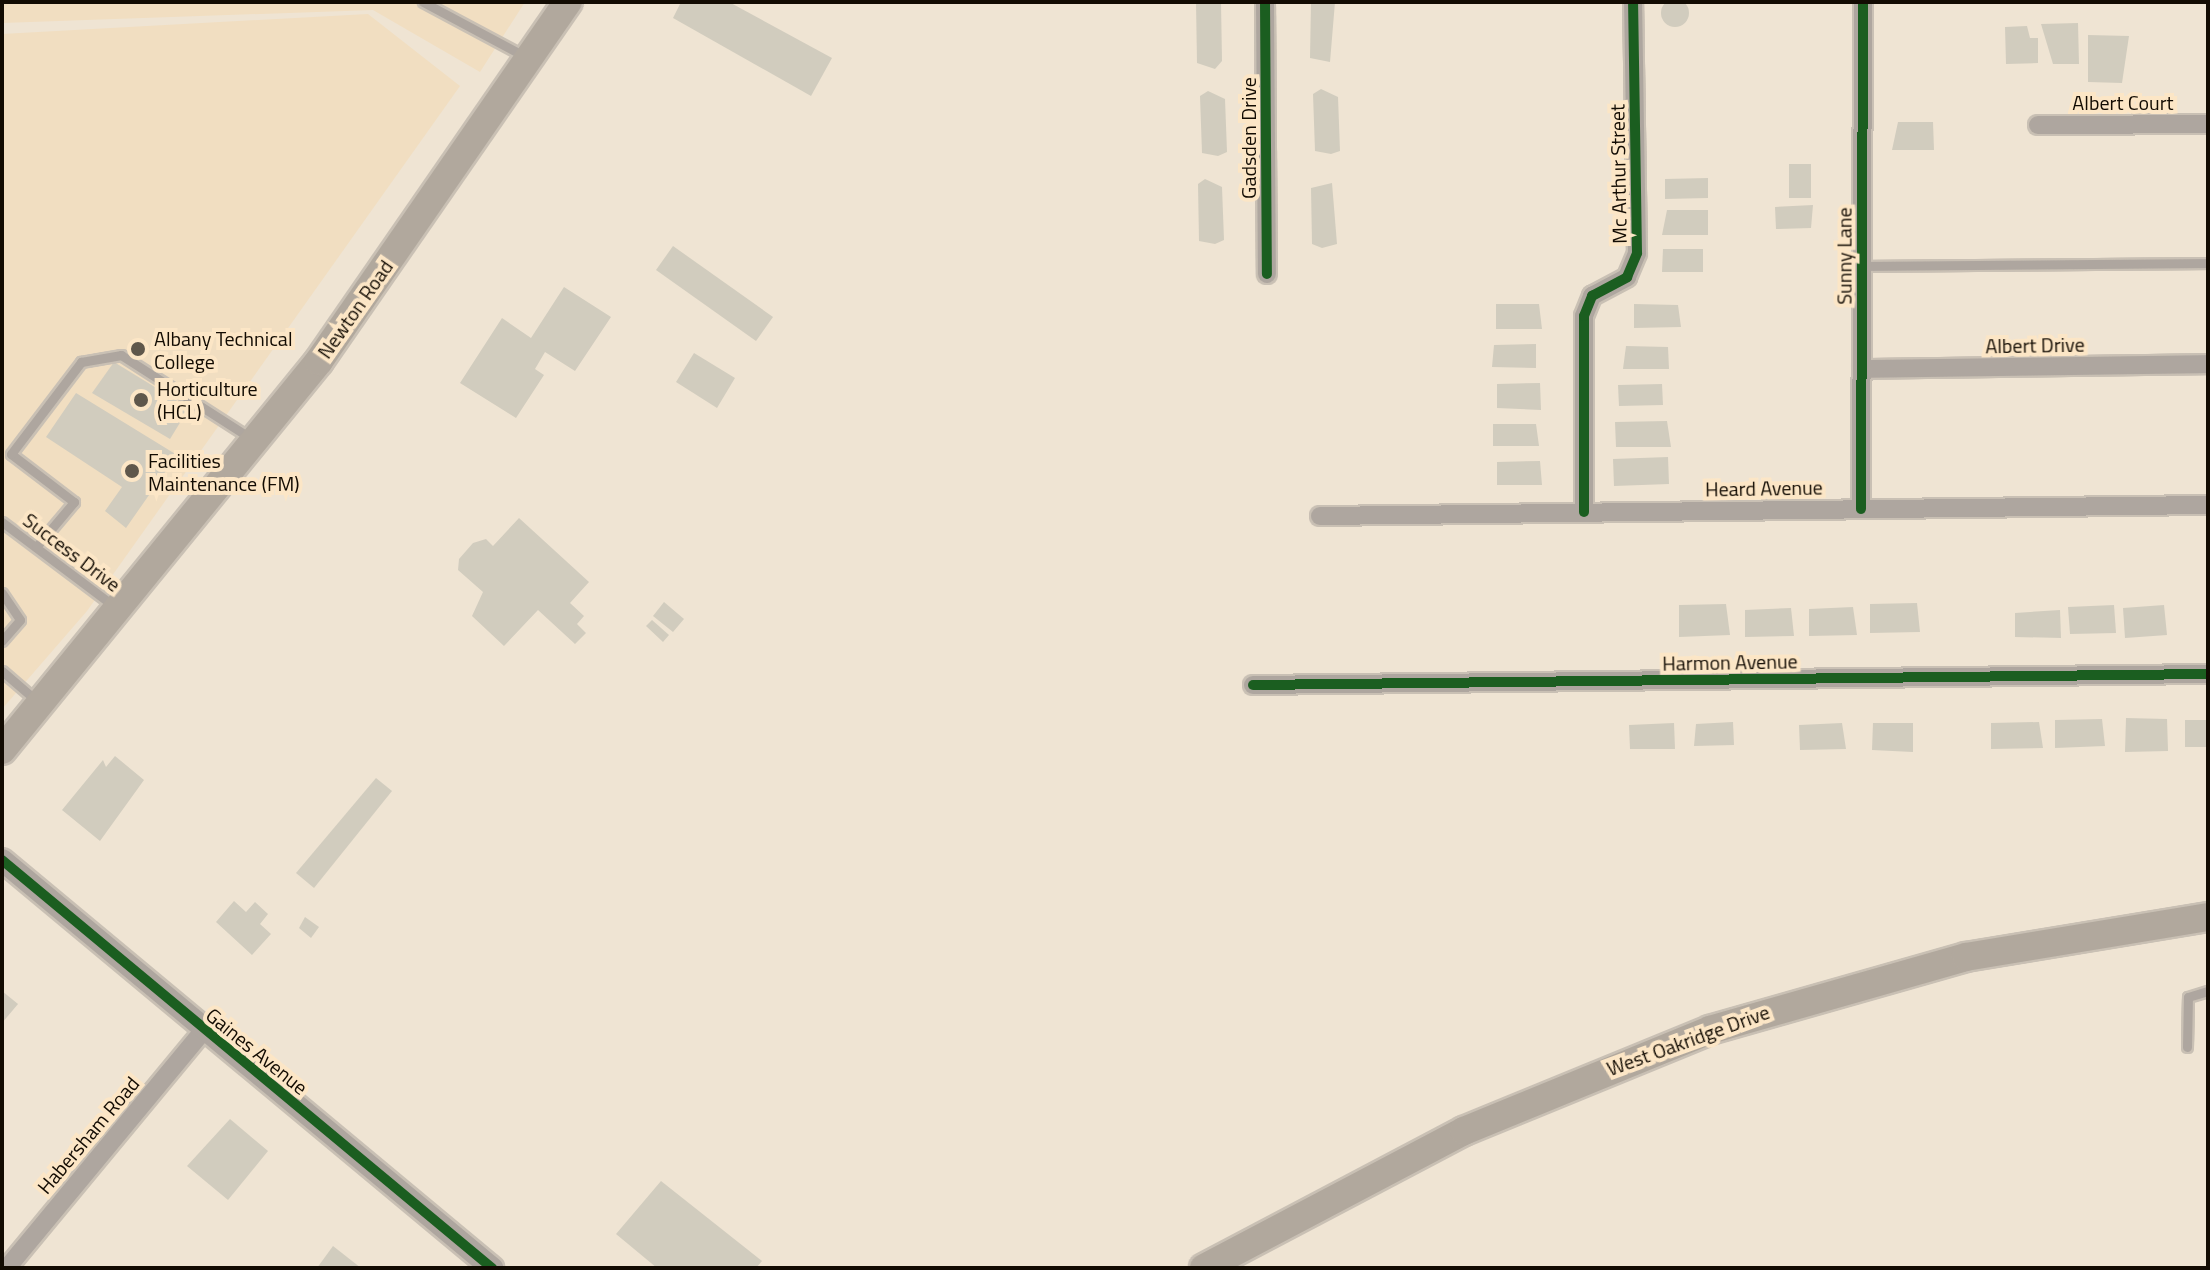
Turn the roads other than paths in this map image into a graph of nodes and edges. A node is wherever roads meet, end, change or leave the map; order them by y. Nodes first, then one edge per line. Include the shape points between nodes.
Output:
1 (423, 2) edge
2 (568, 2) edge
3 (1265, 2) edge
4 (1633, 2) edge
5 (1863, 2) edge
6 (529, 59) junction
7 (2208, 124) edge
8 (2038, 125) dead end
9 (2208, 263) edge
10 (1862, 266) junction
11 (1267, 274) dead end
12 (2208, 364) edge
13 (1862, 369) junction
14 (256, 441) junction
15 (2208, 505) edge
16 (1861, 509) junction
17 (1584, 512) junction
18 (1320, 516) dead end
19 (2, 522) edge
20 (36, 547) junction
21 (2, 593) edge
22 (119, 611) junction
23 (2, 641) edge
24 (2, 671) edge
25 (2208, 674) edge
26 (1253, 685) dead end
27 (41, 704) junction
28 (2, 750) edge
29 (2, 860) edge
30 (2208, 917) edge
31 (2208, 991) edge
32 (203, 1031) junction
33 (2187, 1047) dead end
34 (7, 1268) edge
35 (492, 1268) edge
36 (1204, 1268) edge

1 - 6 lane
2 - 6 main road, Newton Road
3 - 11 street, Gadsden Drive
4 - 17 street, Mc Arthur Street via 1637,253 1627,277 1592,296 1584,316
5 - 10 street, Sunny Lane
6 - 14 main road, Newton Road
7 - 8 street, Albert Court
9 - 10 lane
10 - 13 street, Sunny Lane
12 - 13 street, Albert Drive
13 - 16 street, Sunny Lane
14 - 20 lane via 121,355 81,362 11,454 74,502
14 - 22 main road, Newton Road
15 - 16 street, Heard Avenue
16 - 17 street, Heard Avenue
17 - 18 street, Heard Avenue
19 - 20 lane, Success Drive
20 - 22 lane, Success Drive
21 - 23 lane via 20,620
22 - 27 main road, Newton Road
24 - 27 lane
25 - 26 street, Harmon Avenue
27 - 28 main road, Newton Road
29 - 32 street, Gaines Avenue
30 - 36 main road, West Oakridge Drive via 1966,957 1697,1034 1464,1131
31 - 33 lane via 2188,997
32 - 34 street, Habersham Road
32 - 35 street, Gaines Avenue

